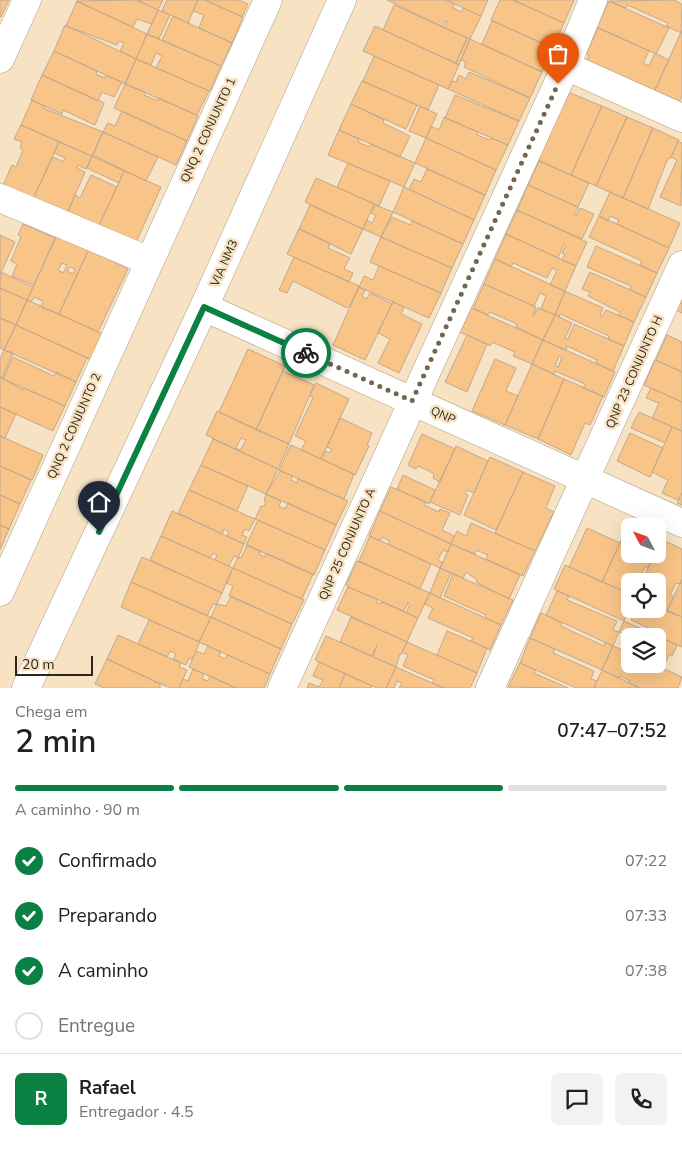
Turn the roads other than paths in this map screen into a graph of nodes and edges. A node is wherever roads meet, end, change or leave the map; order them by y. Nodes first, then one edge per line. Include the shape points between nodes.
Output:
1 (27, 0) edge
2 (268, 0) edge
3 (342, 0) edge
4 (593, 0) edge
5 (0, 59) edge
6 (566, 66) junction
7 (682, 118) edge
8 (0, 198) edge
9 (149, 261) junction
10 (682, 265) edge
11 (204, 307) junction
12 (412, 401) junction
13 (586, 480) junction
14 (682, 523) edge
15 (0, 592) edge
16 (26, 688) edge
17 (282, 688) edge
18 (490, 688) edge

1 - 5 street
2 - 9 street, QNQ 2 CONJUNTO 1
3 - 11 street, VIA NM3
4 - 6 street, QNP 25 CONJUNTO A
6 - 7 street
6 - 12 street, QNP 25 CONJUNTO A
8 - 9 street
9 - 15 street, QNQ 2 CONJUNTO 2
10 - 13 street, QNP 23 CONJUNTO H
11 - 12 street, QNP
11 - 16 street, VIA NM3
12 - 13 street, QNP
12 - 17 street, QNP 25 CONJUNTO A
13 - 14 street, QNP
13 - 18 street, QNP 23 CONJUNTO H

